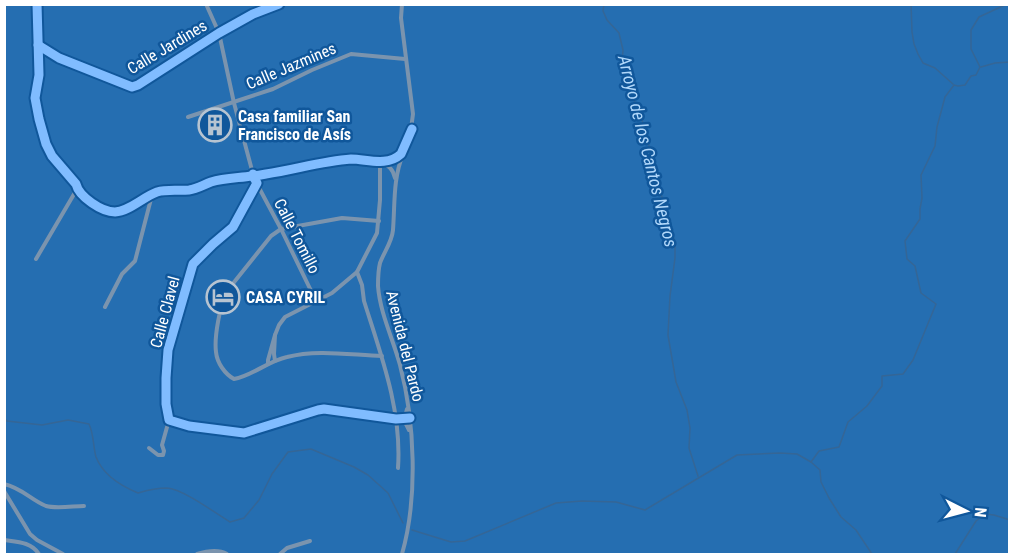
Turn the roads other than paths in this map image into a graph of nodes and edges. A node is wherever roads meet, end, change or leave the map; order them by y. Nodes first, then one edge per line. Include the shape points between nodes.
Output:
1 (37, 4) edge
2 (206, 4) edge
3 (279, 4) edge
4 (402, 4) edge
5 (219, 33) junction
6 (38, 45) junction
7 (405, 58) junction
8 (234, 103) junction
9 (188, 117) dead end
10 (411, 129) junction
11 (380, 162) junction
12 (394, 163) junction
13 (388, 166) junction
14 (254, 176) junction
15 (395, 181) junction
16 (257, 183) junction
17 (77, 189) junction
18 (152, 194) junction
19 (378, 221) junction
20 (281, 229) junction
21 (36, 259) dead end
22 (357, 272) junction
23 (316, 301) junction
24 (105, 307) dead end
25 (275, 335) junction
26 (382, 357) junction
27 (275, 361) junction
28 (268, 364) junction
29 (408, 405) junction
30 (410, 418) junction
31 (399, 419) junction
32 (169, 420) junction
33 (411, 436) junction
34 (149, 448) dead end
35 (398, 468) dead end
36 (7, 484) edge
37 (4, 490) edge
38 (84, 506) dead end
39 (30, 534) junction
40 (4, 540) edge
41 (37, 540) junction
42 (309, 541) dead end
43 (46, 545) junction
44 (39, 546) junction
45 (34, 548) edge
46 (63, 555) edge
47 (197, 555) edge
48 (227, 555) edge
49 (280, 555) edge
50 (402, 555) edge

1 - 6 street
2 - 5 street
3 - 5 street, Calle Jardines
4 - 7 street, Avenida del Pardo
5 - 6 street, Calle Jardines via 132,87 59,58
5 - 8 street
6 - 17 street via 35,98 39,119 51,156
7 - 8 street, Calle Jazmines via 351,54
7 - 10 street, Avenida del Pardo
8 - 9 street, Calle Jazmines
8 - 14 street
10 - 12 street, Avenida del Pardo
10 - 12 street
11 - 12 street
11 - 13 street
11 - 14 street via 352,159
11 - 19 street
12 - 13 street
12 - 15 street, Avenida del Pardo
13 - 15 street
14 - 16 street
14 - 18 street
15 - 29 street, Avenida del Pardo via 393,235 380,263 378,287
16 - 20 street, Calle Tomillo
16 - 32 street, Calle Clavel via 233,227 193,264 168,350
17 - 18 street via 108,211 121,211
17 - 21 street
18 - 24 street via 135,261 122,274
19 - 20 street via 342,218
19 - 22 street via 377,233
20 - 23 street, Calle Tomillo
20 - 28 street via 227,291 216,341 217,358 232,378
22 - 23 street
22 - 26 street
23 - 25 street via 285,317
25 - 27 street
25 - 28 street
26 - 27 street via 317,353
26 - 31 street
27 - 28 street
29 - 30 street, Avenida del Pardo
29 - 31 street
30 - 31 street
30 - 33 street, Avenida del Pardo
31 - 32 street via 324,409 244,433
31 - 33 street
31 - 35 street
32 - 34 street, Calle Clavel via 163,455
33 - 50 street, Avenida del Pardo via 411,499
36 - 37 street
36 - 38 street via 51,507
37 - 39 street
39 - 41 street
39 - 45 street
40 - 45 street
41 - 43 street
41 - 44 street
41 - 45 street via 33,540
42 - 49 street via 287,548
43 - 44 street
43 - 46 street
44 - 45 street
47 - 48 street via 214,551

